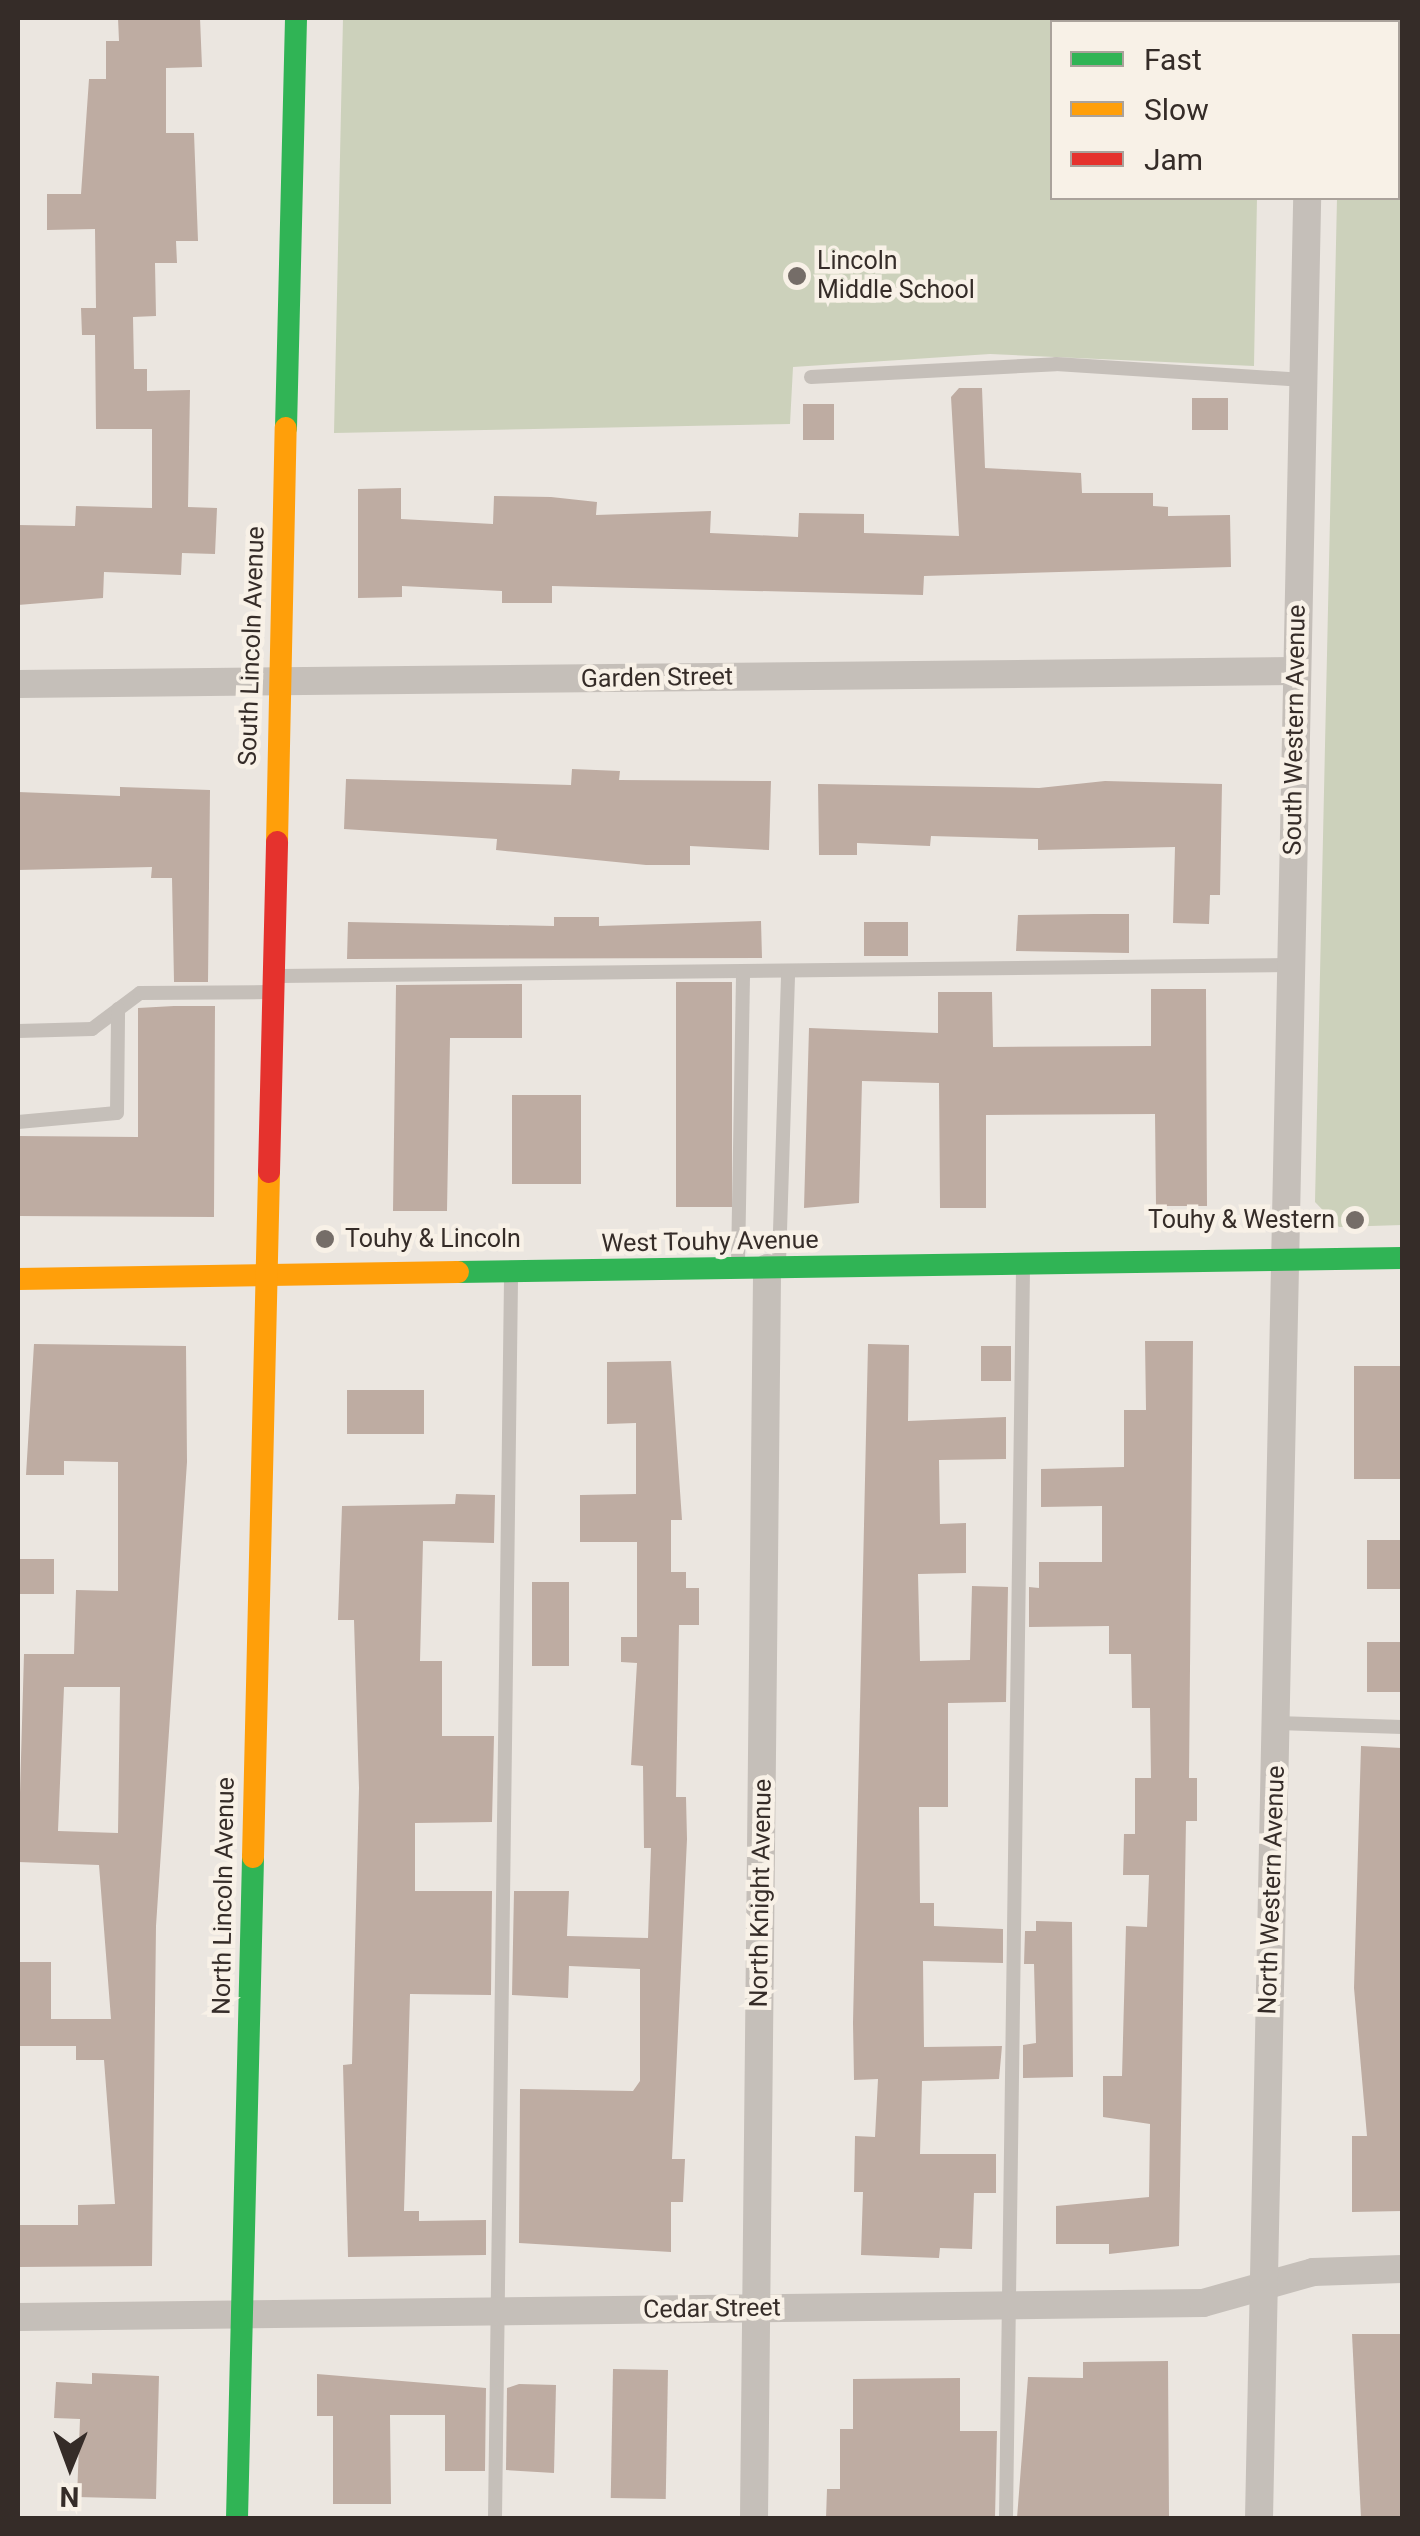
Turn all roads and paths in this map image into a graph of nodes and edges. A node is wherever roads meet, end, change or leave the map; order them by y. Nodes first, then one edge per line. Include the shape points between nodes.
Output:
1 (296, 18) edge
2 (1307, 200) edge
3 (811, 377) dead end
4 (1303, 380) junction
5 (1296, 672) junction
6 (279, 681) junction
7 (18, 684) edge
8 (1291, 966) junction
9 (743, 971) junction
10 (788, 971) junction
11 (268, 984) junction
12 (118, 1009) junction
13 (18, 1031) edge
14 (18, 1122) edge
15 (1402, 1258) edge
16 (1284, 1262) junction
17 (1024, 1265) junction
18 (738, 1269) junction
19 (773, 1269) junction
20 (511, 1272) junction
21 (264, 1276) junction
22 (18, 1279) edge
23 (1277, 1723) junction
24 (1402, 1727) edge
25 (1402, 2269) edge
26 (1261, 2285) junction
27 (1010, 2306) junction
28 (757, 2308) junction
29 (499, 2311) junction
30 (243, 2314) junction
31 (18, 2317) edge
32 (238, 2518) edge
33 (495, 2518) edge
34 (754, 2518) edge
35 (1006, 2518) edge
36 (1259, 2518) edge

1 - 6 street, South Lincoln Avenue
2 - 4 street, South Western Avenue
3 - 4 lane via 1056,364
4 - 5 street, South Western Avenue
5 - 6 street, Garden Street
5 - 8 street, South Western Avenue
6 - 7 street, Garden Street
6 - 11 street, South Lincoln Avenue
8 - 10 lane
8 - 16 street, South Western Avenue
9 - 10 lane
9 - 11 lane
9 - 18 lane
10 - 19 lane
11 - 12 lane via 140,993
11 - 21 street, South Lincoln Avenue
12 - 13 lane via 92,1030
12 - 14 lane via 118,1112
15 - 16 street, West Touhy Avenue
16 - 17 street, West Touhy Avenue
16 - 23 street, North Western Avenue
17 - 19 street, West Touhy Avenue
17 - 27 lane
18 - 19 street, West Touhy Avenue
18 - 20 street, West Touhy Avenue
19 - 28 street, North Knight Avenue
20 - 21 street, West Touhy Avenue
20 - 29 lane
21 - 22 street, West Touhy Avenue
21 - 30 street, North Lincoln Avenue
23 - 24 lane
23 - 26 street, North Western Avenue
25 - 26 street, Cedar Street via 1313,2272
26 - 27 street, Cedar Street via 1203,2303
26 - 36 street, North Western Avenue
27 - 28 street, Cedar Street
27 - 35 lane
28 - 29 street, Cedar Street
28 - 34 street, North Knight Avenue
29 - 30 street, Cedar Street
29 - 33 lane
30 - 31 street, Cedar Street
30 - 32 street, North Lincoln Avenue

